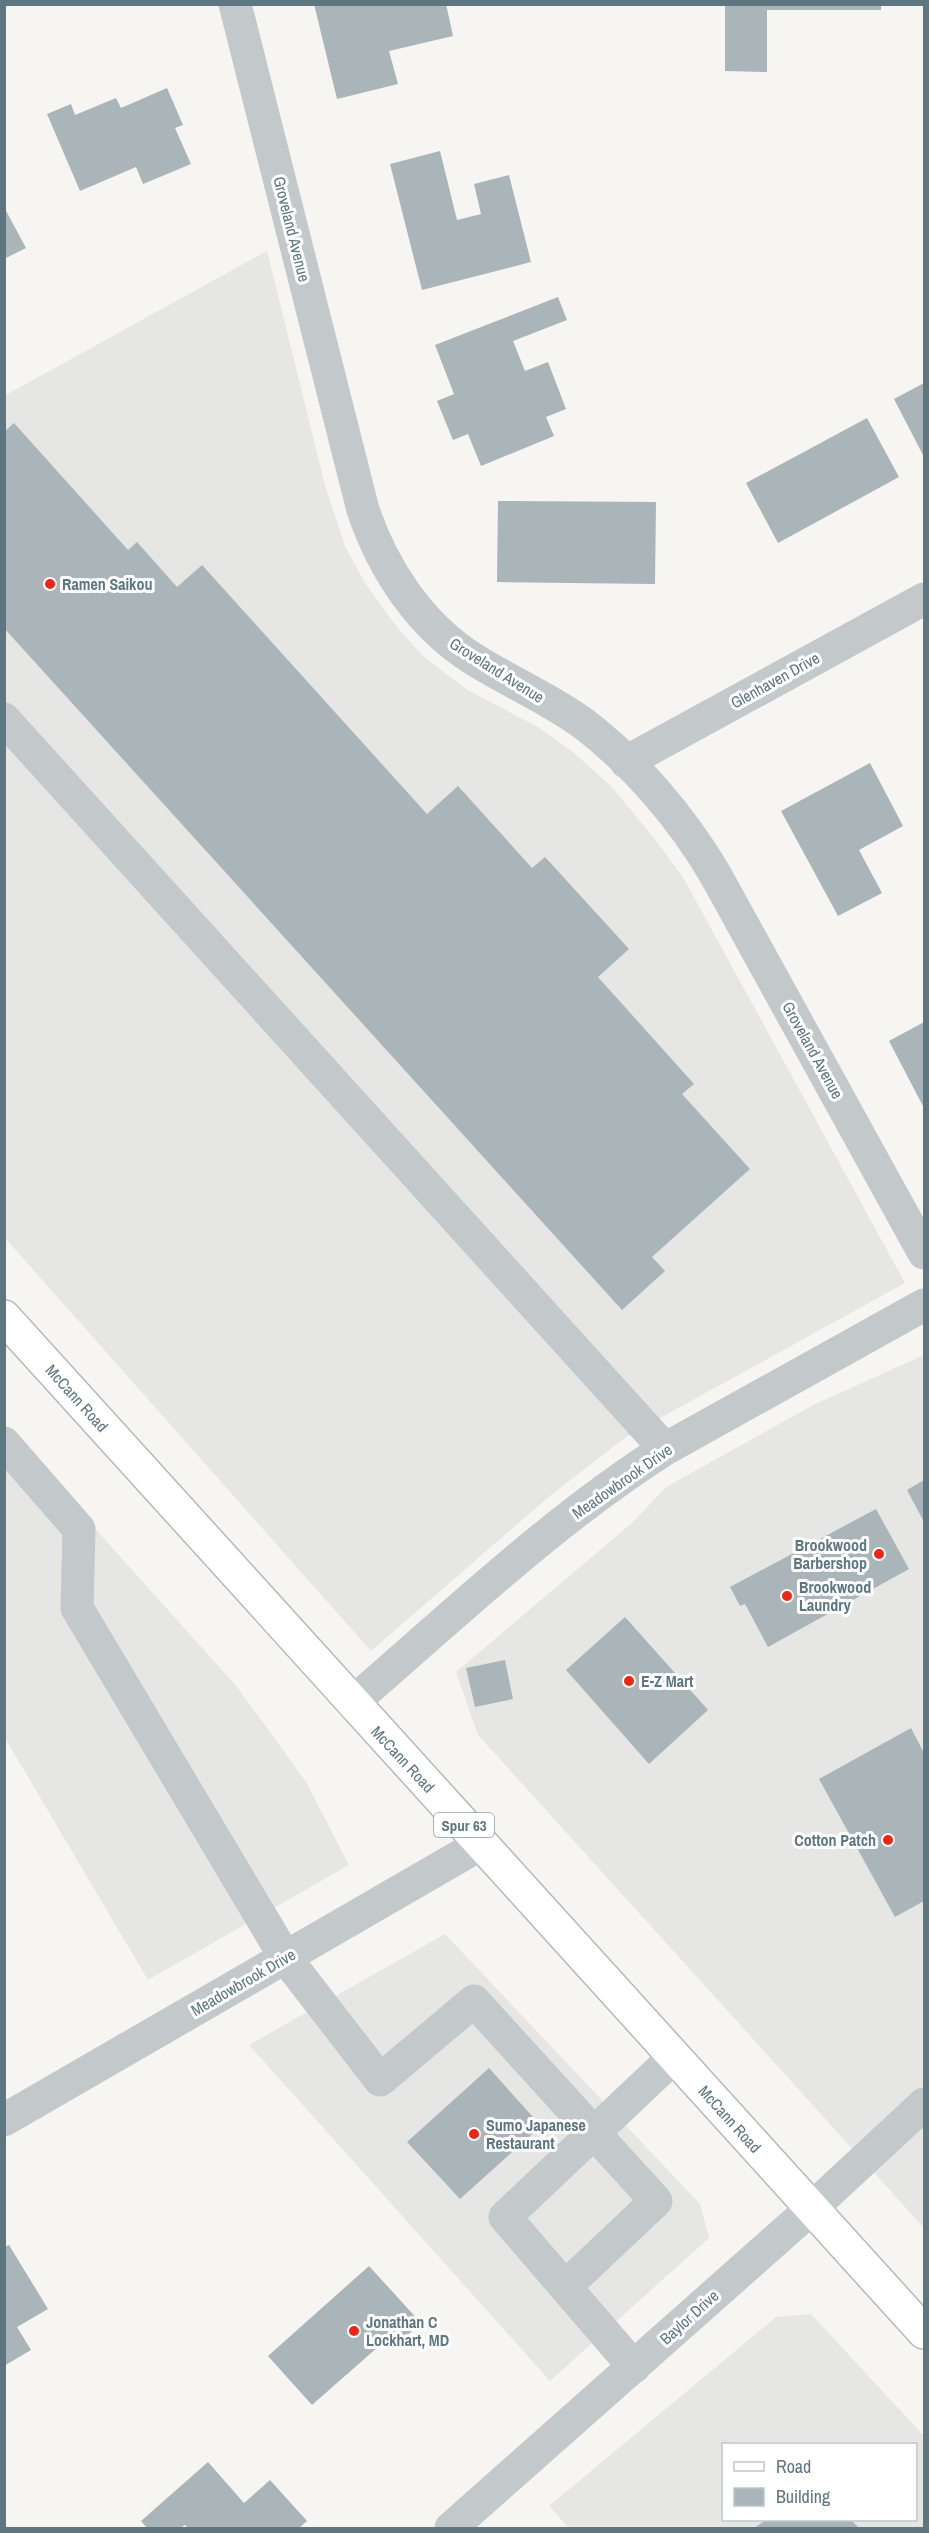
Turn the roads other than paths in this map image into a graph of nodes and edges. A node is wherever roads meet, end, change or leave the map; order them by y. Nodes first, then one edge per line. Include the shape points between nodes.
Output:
1 (235, 4) edge
2 (924, 599) edge
3 (4, 719) edge
4 (626, 762) junction
5 (924, 1253) edge
6 (924, 1305) edge
7 (4, 1317) edge
8 (4, 1443) edge
9 (665, 1449) junction
10 (352, 1703) junction
11 (481, 1844) junction
12 (285, 1957) junction
13 (674, 2057) junction
14 (924, 2104) edge
15 (4, 2120) edge
16 (593, 2134) junction
17 (812, 2209) junction
18 (566, 2287) junction
19 (924, 2332) edge
20 (634, 2367) junction
21 (451, 2529) edge

1 - 4 street, Groveland Avenue via 363,510 383,558 418,609 455,646 570,715
2 - 4 street, Glenhaven Drive
3 - 9 street
4 - 5 street, Groveland Avenue via 675,815 706,858
6 - 9 street, Meadowbrook Drive
7 - 10 main road, McCann Road / Spur 63
8 - 12 street via 79,1529 77,1608
9 - 10 street, Meadowbrook Drive via 562,1523
10 - 11 main road, McCann Road / Spur 63
11 - 12 street, Meadowbrook Drive
11 - 13 main road, McCann Road / Spur 63
12 - 15 street, Meadowbrook Drive
12 - 16 street via 380,2080 474,2001
13 - 16 street
13 - 17 main road, McCann Road / Spur 63
14 - 17 street, Baylor Drive
16 - 18 street via 505,2217
16 - 18 street via 656,2201
17 - 19 main road, McCann Road / Spur 63
17 - 20 street, Baylor Drive
18 - 20 street
20 - 21 street, Baylor Drive

